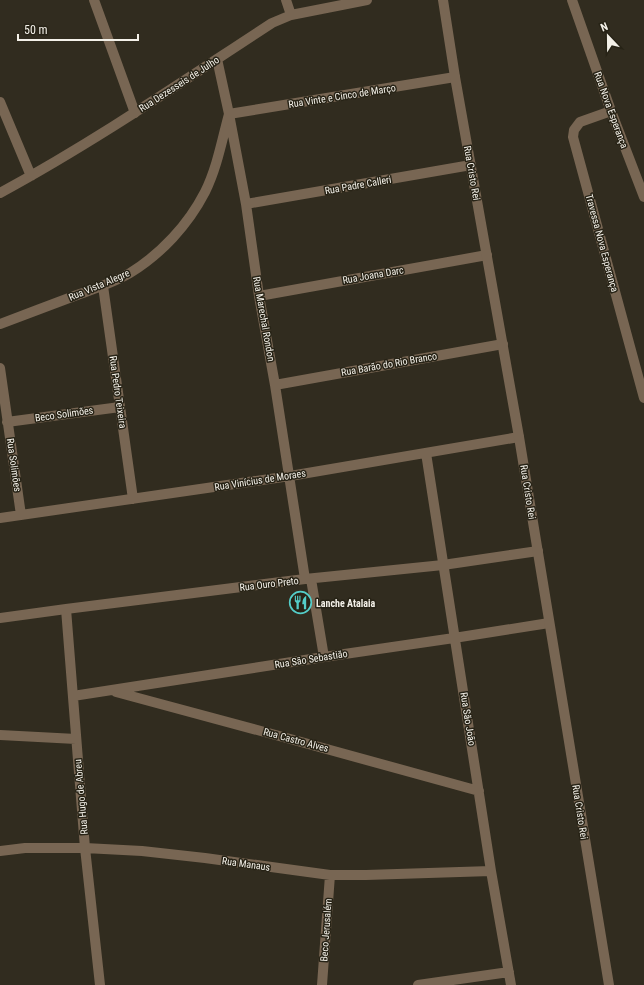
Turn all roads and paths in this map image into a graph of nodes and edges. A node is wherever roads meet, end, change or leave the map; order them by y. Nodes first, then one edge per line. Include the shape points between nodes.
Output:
1 (94, 0) edge
2 (286, 0) edge
3 (367, 0) edge
4 (443, 0) edge
5 (572, 0) edge
6 (291, 15) junction
7 (217, 59) junction
8 (455, 77) junction
9 (0, 102) edge
10 (611, 111) junction
11 (135, 113) junction
12 (229, 114) junction
13 (471, 165) junction
14 (31, 176) junction
15 (0, 193) edge
16 (644, 197) edge
17 (246, 204) junction
18 (487, 255) junction
19 (103, 286) junction
20 (259, 296) junction
21 (0, 324) edge
22 (503, 344) junction
23 (0, 368) edge
24 (275, 384) junction
25 (644, 398) edge
26 (120, 407) junction
27 (7, 422) junction
28 (519, 437) junction
29 (426, 453) junction
30 (290, 476) junction
31 (134, 499) junction
32 (21, 515) junction
33 (0, 518) edge
34 (538, 551) junction
35 (443, 565) junction
36 (308, 579) junction
37 (66, 609) junction
38 (0, 618) edge
39 (549, 623) junction
40 (454, 638) junction
41 (324, 657) junction
42 (112, 691) junction
43 (73, 696) junction
44 (0, 735) edge
45 (76, 739) junction
46 (479, 791) junction
47 (86, 848) junction
48 (0, 851) edge
49 (491, 871) junction
50 (330, 875) junction
51 (509, 972) junction
52 (100, 985) edge
53 (322, 985) edge
54 (418, 985) edge
55 (511, 985) edge
56 (609, 985) edge

1 - 11 street
2 - 6 street
3 - 6 street, Rua Dezesseis de Julho
4 - 8 street, Rua Cristo Rei
5 - 10 street, Rua Nova Esperança
6 - 7 street, Rua Dezesseis de Julho via 272,23
7 - 11 street, Rua Dezesseis de Julho
7 - 12 street, Rua Marechal Rondon
8 - 12 street, Rua Vinte e Cinco de Março
8 - 13 street, Rua Cristo Rei
9 - 14 street
10 - 16 street, Rua Nova Esperança
10 - 25 street, Travessa Nova Esperança via 580,122 572,137
11 - 14 street, Rua Dezesseis de Julho
12 - 17 street, Rua Marechal Rondon
12 - 19 street, Rua Vista Alegre via 215,165 205,191 191,216 173,238 150,259 129,274
13 - 17 street, Rua Padre Calleri
13 - 18 street, Rua Cristo Rei
14 - 15 street, Rua Dezesseis de Julho
17 - 20 street, Rua Marechal Rondon
18 - 20 street, Rua Joana Darc
18 - 22 street, Rua Cristo Rei
19 - 21 street, Rua Vista Alegre
19 - 26 street, Rua Pedro Teixeira
20 - 24 street, Rua Marechal Rondon
22 - 24 street, Rua Barão do Rio Branco
22 - 28 street, Rua Cristo Rei
23 - 27 street, Rua Solimões
24 - 30 street, Rua Marechal Rondon
26 - 27 street, Beco Solimões
26 - 31 street, Rua Pedro Teixeira
27 - 32 street, Rua Solimões
28 - 29 street, Rua Vinícius de Moraes
28 - 34 street, Rua Cristo Rei
29 - 30 street, Rua Vinícius de Moraes
29 - 35 street, Rua São João
30 - 31 street, Rua Vinícius de Moraes
30 - 36 street, Rua Marechal Rondon
31 - 32 street, Rua Vinícius de Moraes
32 - 33 street, Rua Vinícius de Moraes
34 - 35 street, Rua Ouro Preto
34 - 39 street, Rua Cristo Rei
35 - 36 street, Rua Ouro Preto
35 - 40 street, Rua São João
36 - 37 street, Rua Ouro Preto
36 - 41 street, Rua Marechal Rondon
37 - 38 street, Rua Ouro Preto
37 - 43 street, Rua Hugo de Abreu
39 - 40 street, Rua São Sebastião
39 - 56 street, Rua Cristo Rei
40 - 41 street, Rua São Sebastião
40 - 46 street, Rua São João
41 - 42 street, Rua São Sebastião
42 - 43 street, Rua São Sebastião
42 - 46 street, Rua Castro Alves
43 - 45 street, Rua Hugo de Abreu
44 - 45 street
45 - 47 street, Rua Hugo de Abreu
46 - 49 street, Rua São João
47 - 48 street, Rua Manaus via 25,848
47 - 50 street, Rua Manaus via 142,851
47 - 52 street, Rua Hugo de Abreu
49 - 50 street, Rua Manaus
49 - 51 street, Rua São João
50 - 53 street, Beco Jerusalém
51 - 54 street
51 - 55 street, Rua São João

